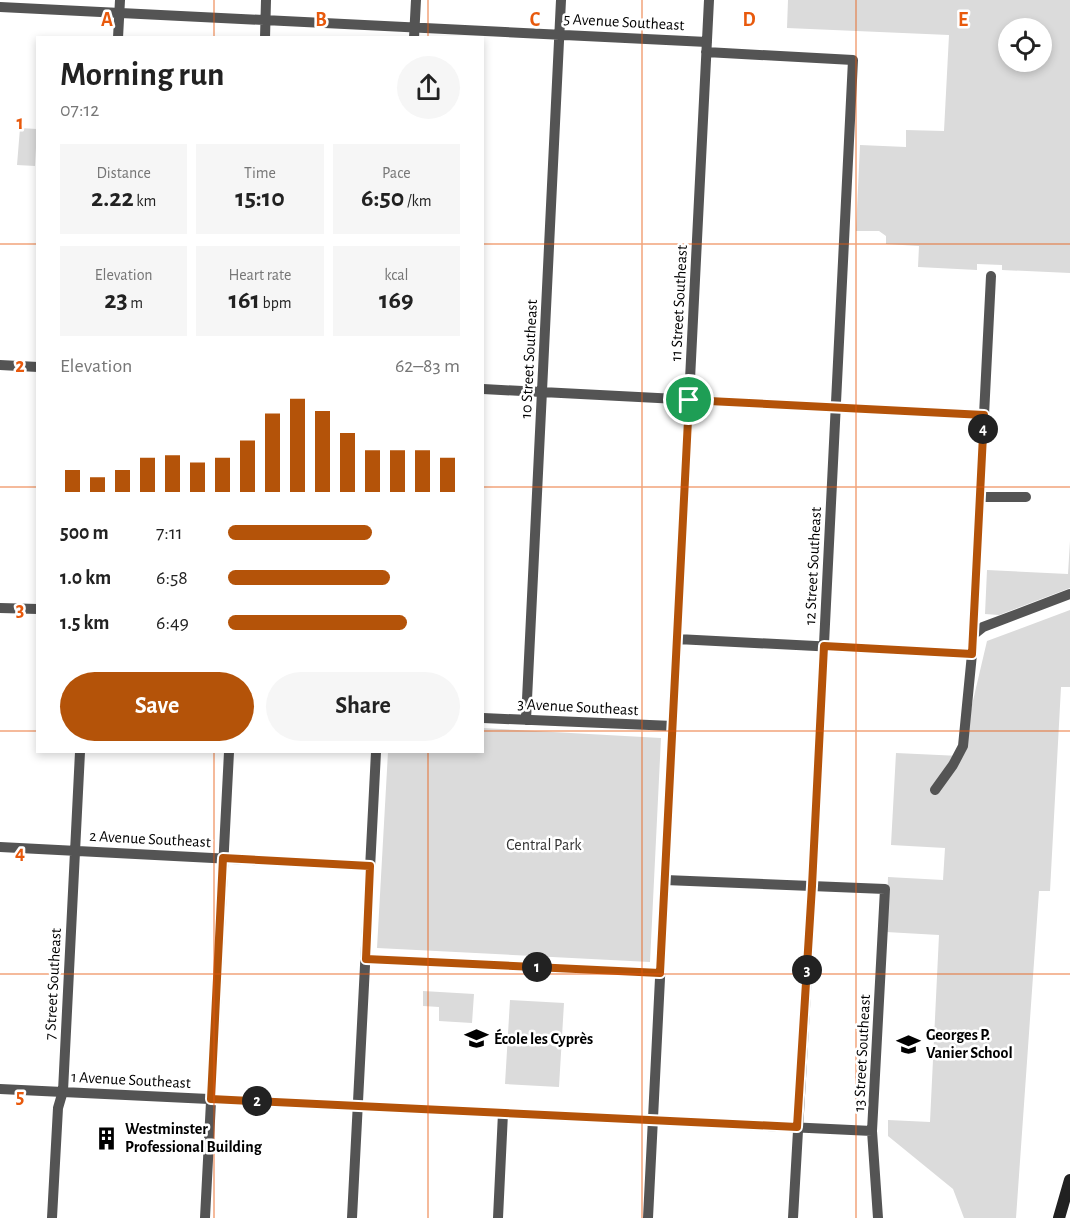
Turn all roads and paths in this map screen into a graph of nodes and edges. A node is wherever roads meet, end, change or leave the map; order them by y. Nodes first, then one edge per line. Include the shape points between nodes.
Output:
1 (120, 0) edge
2 (266, 0) edge
3 (416, 0) edge
4 (561, 0) edge
5 (709, 0) edge
6 (0, 7) edge
7 (119, 13) junction
8 (266, 20) junction
9 (414, 32) edge
10 (559, 34) junction
11 (118, 36) edge
12 (265, 36) edge
13 (707, 47) junction
14 (853, 60) joint
15 (991, 276) dead end
16 (0, 365) edge
17 (36, 368) edge
18 (484, 389) edge
19 (542, 392) junction
20 (689, 400) junction
21 (836, 407) junction
22 (984, 415) junction
23 (980, 497) junction
24 (1026, 497) dead end
25 (1070, 594) edge
26 (0, 608) edge
27 (36, 609) edge
28 (973, 635) junction
29 (677, 639) junction
30 (824, 646) junction
31 (972, 654) junction
32 (484, 718) edge
33 (526, 720) junction
34 (673, 726) junction
35 (80, 753) edge
36 (229, 753) edge
37 (376, 753) edge
38 (935, 790) dead end
39 (0, 847) edge
40 (75, 851) junction
41 (223, 858) junction
42 (370, 866) junction
43 (665, 880) junction
44 (812, 886) junction
45 (366, 959) junction
46 (660, 973) junction
47 (0, 1089) edge
48 (63, 1091) junction
49 (211, 1099) junction
50 (358, 1106) junction
51 (503, 1113) junction
52 (653, 1120) junction
53 (797, 1127) junction
54 (872, 1131) junction
55 (1070, 1180) edge
56 (52, 1218) edge
57 (205, 1218) edge
58 (352, 1218) edge
59 (498, 1218) edge
60 (648, 1218) edge
61 (793, 1218) edge
62 (878, 1218) edge
63 (1059, 1218) edge

1 - 7 street
2 - 8 street
3 - 9 street
4 - 10 street, 10 Street Southeast
5 - 13 street, 11 Street Southeast
6 - 7 street, 5 Avenue Southeast
7 - 8 street, 5 Avenue Southeast
7 - 11 street
8 - 9 street, 5 Avenue Southeast
8 - 12 street
9 - 10 street, 5 Avenue Southeast
10 - 13 street, 5 Avenue Southeast
10 - 19 street, 10 Street Southeast
13 - 14 street, 5 Avenue Southeast
13 - 20 street, 11 Street Southeast
14 - 21 street, 12 Street Southeast
15 - 22 street
16 - 17 street
18 - 19 street
19 - 20 street
19 - 33 street, 10 Street Southeast
20 - 21 street
20 - 29 street, 11 Street Southeast
21 - 22 street
21 - 30 street, 12 Street Southeast
22 - 23 street
23 - 24 street
23 - 28 street
25 - 28 street via 983,627
26 - 27 street
28 - 31 street
29 - 30 street
29 - 34 street, 11 Street Southeast
30 - 31 street
30 - 44 street, 12 Street Southeast
31 - 38 street via 963,746
32 - 33 street, 3 Avenue Southeast
33 - 34 street, 3 Avenue Southeast
34 - 43 street, 11 Street Southeast
35 - 40 street, 7 Street Southeast
36 - 41 street
37 - 42 street
39 - 40 street, 2 Avenue Southeast
40 - 41 street, 2 Avenue Southeast
40 - 48 street, 7 Street Southeast
41 - 42 street, 2 Avenue Southeast
41 - 49 street
42 - 45 street
43 - 44 street
43 - 46 street, 11 Street Southeast
44 - 53 street, 12 Street Southeast
44 - 54 street, 13 Street Southeast via 885,889
45 - 46 street
45 - 50 street
46 - 52 street, 11 Street Southeast
47 - 48 street, 1 Avenue Southeast
48 - 49 street, 1 Avenue Southeast
48 - 56 street, 7 Street Southeast via 58,1108
49 - 50 street, 1 Avenue Southeast
49 - 57 street
50 - 51 street, 1 Avenue Southeast
50 - 58 street
51 - 52 street, 1 Avenue Southeast
51 - 59 street
52 - 53 street, 1 Avenue Southeast
52 - 60 street, 11 Street Southeast
53 - 54 street, 1 Avenue Southeast
53 - 61 street, 12 Street Southeast
54 - 62 street, 13 Street Southeast
55 - 63 street

